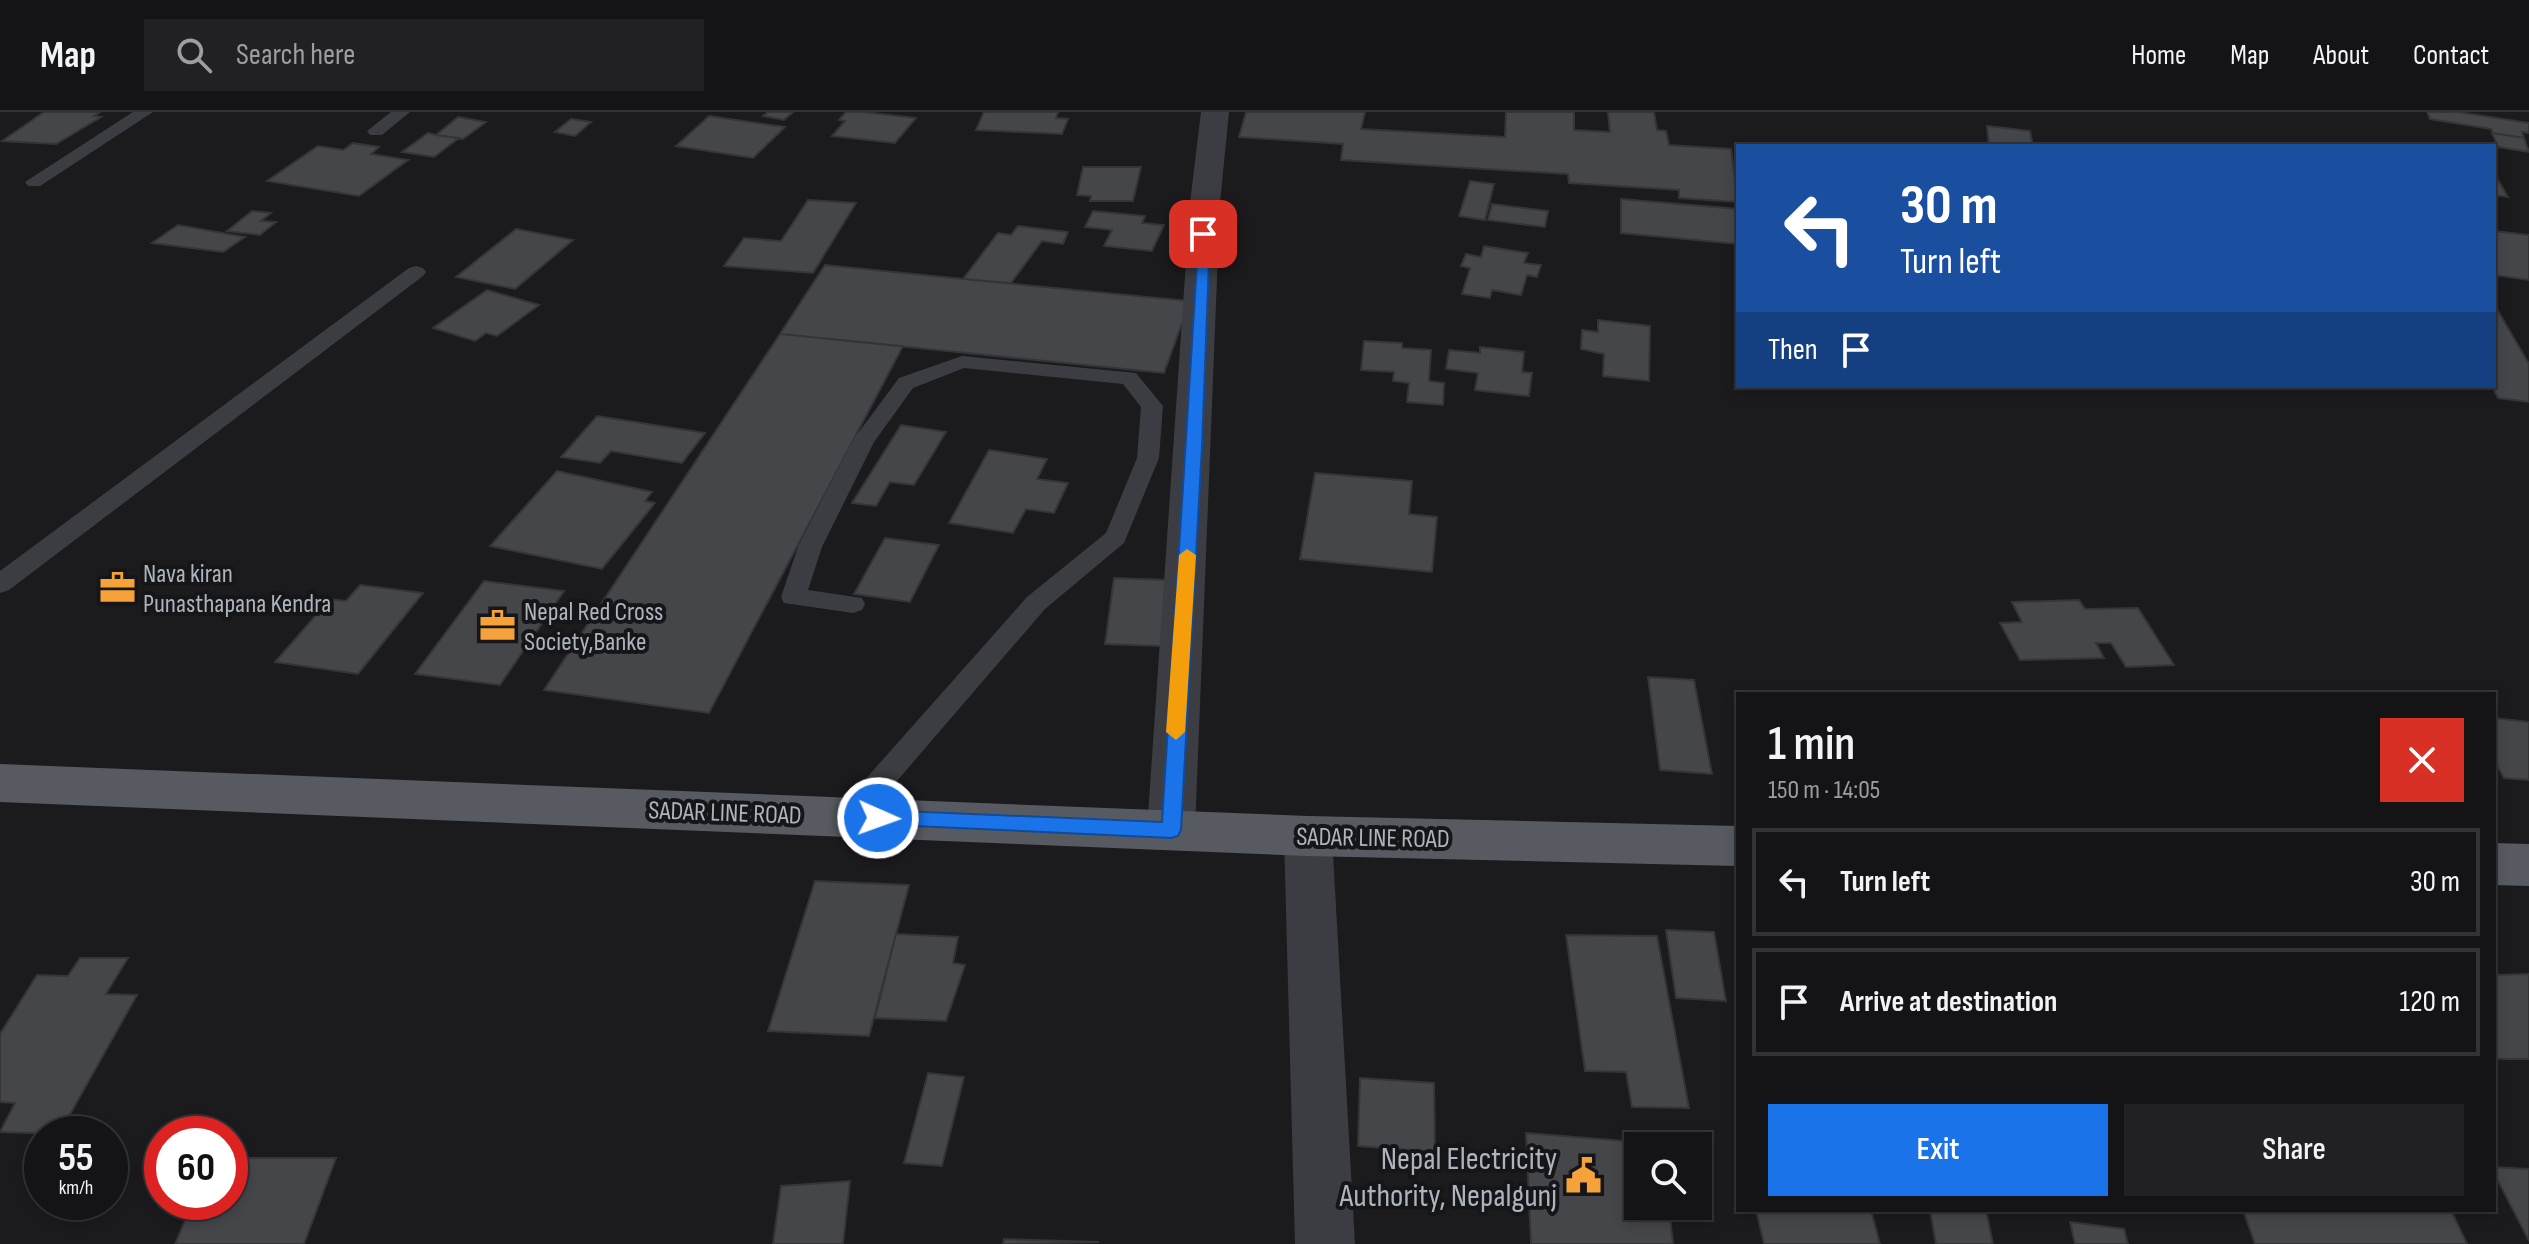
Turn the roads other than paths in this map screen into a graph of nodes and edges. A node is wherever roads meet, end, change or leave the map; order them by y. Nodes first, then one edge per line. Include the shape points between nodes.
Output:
1 (145, 112) edge
2 (402, 112) edge
3 (1215, 112) edge
4 (376, 131) dead end
5 (34, 182) dead end
6 (416, 272) dead end
7 (0, 584) edge
8 (853, 604) dead end
9 (0, 783) edge
10 (849, 817) junction
11 (1171, 830) junction
12 (1308, 836) junction
13 (1736, 846) edge
14 (2496, 864) edge
15 (2529, 865) edge
16 (1325, 1244) edge

1 - 5 lane
2 - 4 lane
3 - 11 street via 1205,203
6 - 7 lane
8 - 10 lane via 793,597 810,547 864,440 906,383 962,362 1129,378 1152,406 1148,458 1116,537 1036,603
9 - 10 main road, SADAR LINE ROAD
10 - 11 main road, SADAR LINE ROAD
11 - 12 main road, SADAR LINE ROAD
12 - 13 main road, SADAR LINE ROAD
12 - 16 street
14 - 15 main road

